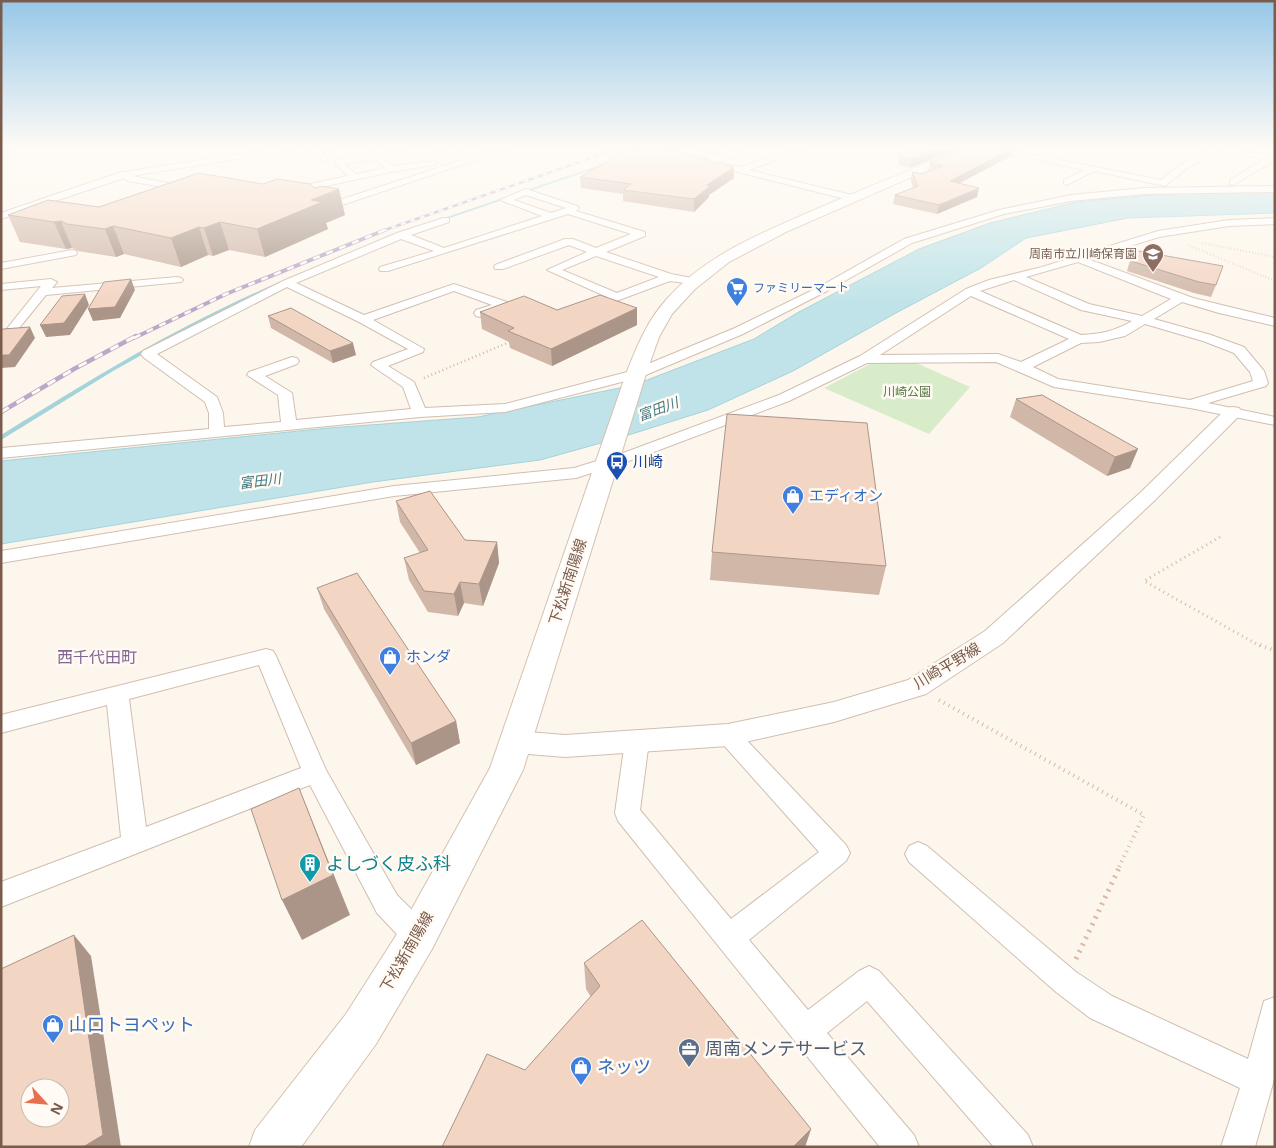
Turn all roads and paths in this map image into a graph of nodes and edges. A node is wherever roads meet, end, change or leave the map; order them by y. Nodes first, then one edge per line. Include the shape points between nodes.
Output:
1 (45, 201) joint
2 (346, 201) edge
3 (507, 201) edge
4 (552, 201) edge
5 (847, 201) edge
6 (1058, 201) edge
7 (63, 204) edge
8 (321, 209) edge
9 (568, 211) junction
10 (1, 216) edge
11 (550, 216) junction
12 (446, 220) dead end
13 (1275, 221) edge
14 (401, 235) junction
15 (1196, 242) dead end
16 (1186, 244) dead end
17 (444, 251) junction
18 (596, 252) junction
19 (72, 253) edge
20 (1275, 257) edge
21 (1079, 258) junction
22 (1, 266) edge
23 (499, 267) dead end
24 (384, 269) dead end
25 (1013, 276) junction
26 (669, 277) junction
27 (177, 280) dead end
28 (1275, 281) edge
29 (287, 282) junction
30 (693, 282) junction
31 (1, 287) edge
32 (970, 291) junction
33 (44, 292) junction
34 (617, 297) junction
35 (1179, 299) junction
36 (594, 306) edge
37 (480, 313) edge
38 (363, 319) junction
39 (1144, 320) junction
40 (1275, 322) edge
41 (8, 335) edge
42 (518, 338) edge
43 (1079, 339) junction
44 (865, 358) junction
45 (292, 361) dead end
46 (1022, 367) junction
47 (634, 378) junction
48 (409, 384) junction
49 (1190, 404) junction
50 (1233, 412) junction
51 (420, 413) junction
52 (1275, 421) edge
53 (289, 426) junction
54 (217, 432) junction
55 (1, 454) edge
56 (608, 458) junction
57 (1220, 538) dead end
58 (1, 557) edge
59 (1275, 650) edge
60 (917, 687) junction
61 (117, 694) junction
62 (1, 724) edge
63 (728, 735) junction
64 (637, 741) junction
65 (516, 742) junction
66 (315, 773) junction
67 (135, 844) junction
68 (918, 854) dead end
69 (1, 895) edge
70 (418, 936) junction
71 (729, 938) junction
72 (1066, 982) junction
73 (1275, 1012) edge
74 (805, 1031) junction
75 (1258, 1080) junction
76 (272, 1147) edge
77 (902, 1147) edge
78 (1016, 1147) edge
79 (1238, 1147) edge

1 - 7 street
1 - 10 street
2 - 8 street
3 - 11 street
4 - 9 street via 574,208
5 - 30 main road, 下松新南陽線 via 728,254
6 - 47 street via 1002,212 908,241 823,289
9 - 11 street
9 - 18 street via 641,234
11 - 17 street
12 - 14 street
13 - 21 street via 1229,223 1158,234
14 - 17 street
14 - 29 street
15 - 20 path
16 - 28 path
17 - 24 street
18 - 23 street via 569,241
18 - 26 street
18 - 34 street via 552,270
19 - 22 street
21 - 25 street
21 - 35 street via 1099,269
25 - 32 street
25 - 39 street via 1085,307
26 - 30 street
26 - 34 street
27 - 33 street
29 - 38 street
29 - 54 street via 148,354 212,400
30 - 47 main road, 下松新南陽線 via 659,320
31 - 33 street via 51,282
32 - 43 street
32 - 44 street
33 - 41 street
34 - 36 street
35 - 39 street
35 - 40 street
37 - 38 street via 503,304 454,287
38 - 48 street via 418,350 378,365
39 - 43 street via 1121,333
39 - 49 street via 1239,350 1257,371 1261,383
42 - 48 path
43 - 46 street
44 - 46 street via 998,358
44 - 56 street via 784,398 632,455
45 - 53 street via 254,376 285,394
46 - 49 street via 1054,383
47 - 51 street via 505,408
47 - 56 main road, 下松新南陽線
48 - 51 street
49 - 50 street
50 - 52 street
50 - 60 street, 川崎平野線 via 1147,497 994,637
51 - 53 street
53 - 54 street
54 - 55 street
56 - 58 street via 576,474 394,491
56 - 65 main road, 下松新南陽線
57 - 59 path via 1144,580 1263,647
60 - 63 street, 川崎平野線 via 834,712
60 - 72 path via 1144,816
61 - 62 street
61 - 66 street via 266,656
61 - 67 street
63 - 64 street, 川崎平野線
63 - 71 street via 837,854
64 - 65 street, 川崎平野線 via 565,746
64 - 71 street via 627,812
65 - 70 main road, 下松新南陽線 via 506,770
66 - 67 street
66 - 70 street via 387,904
67 - 69 street
68 - 72 street
70 - 76 main road, 下松新南陽線 via 361,1030
71 - 74 street
72 - 75 street via 1101,1007
73 - 75 street
74 - 77 street
74 - 78 street via 869,980
75 - 79 street

